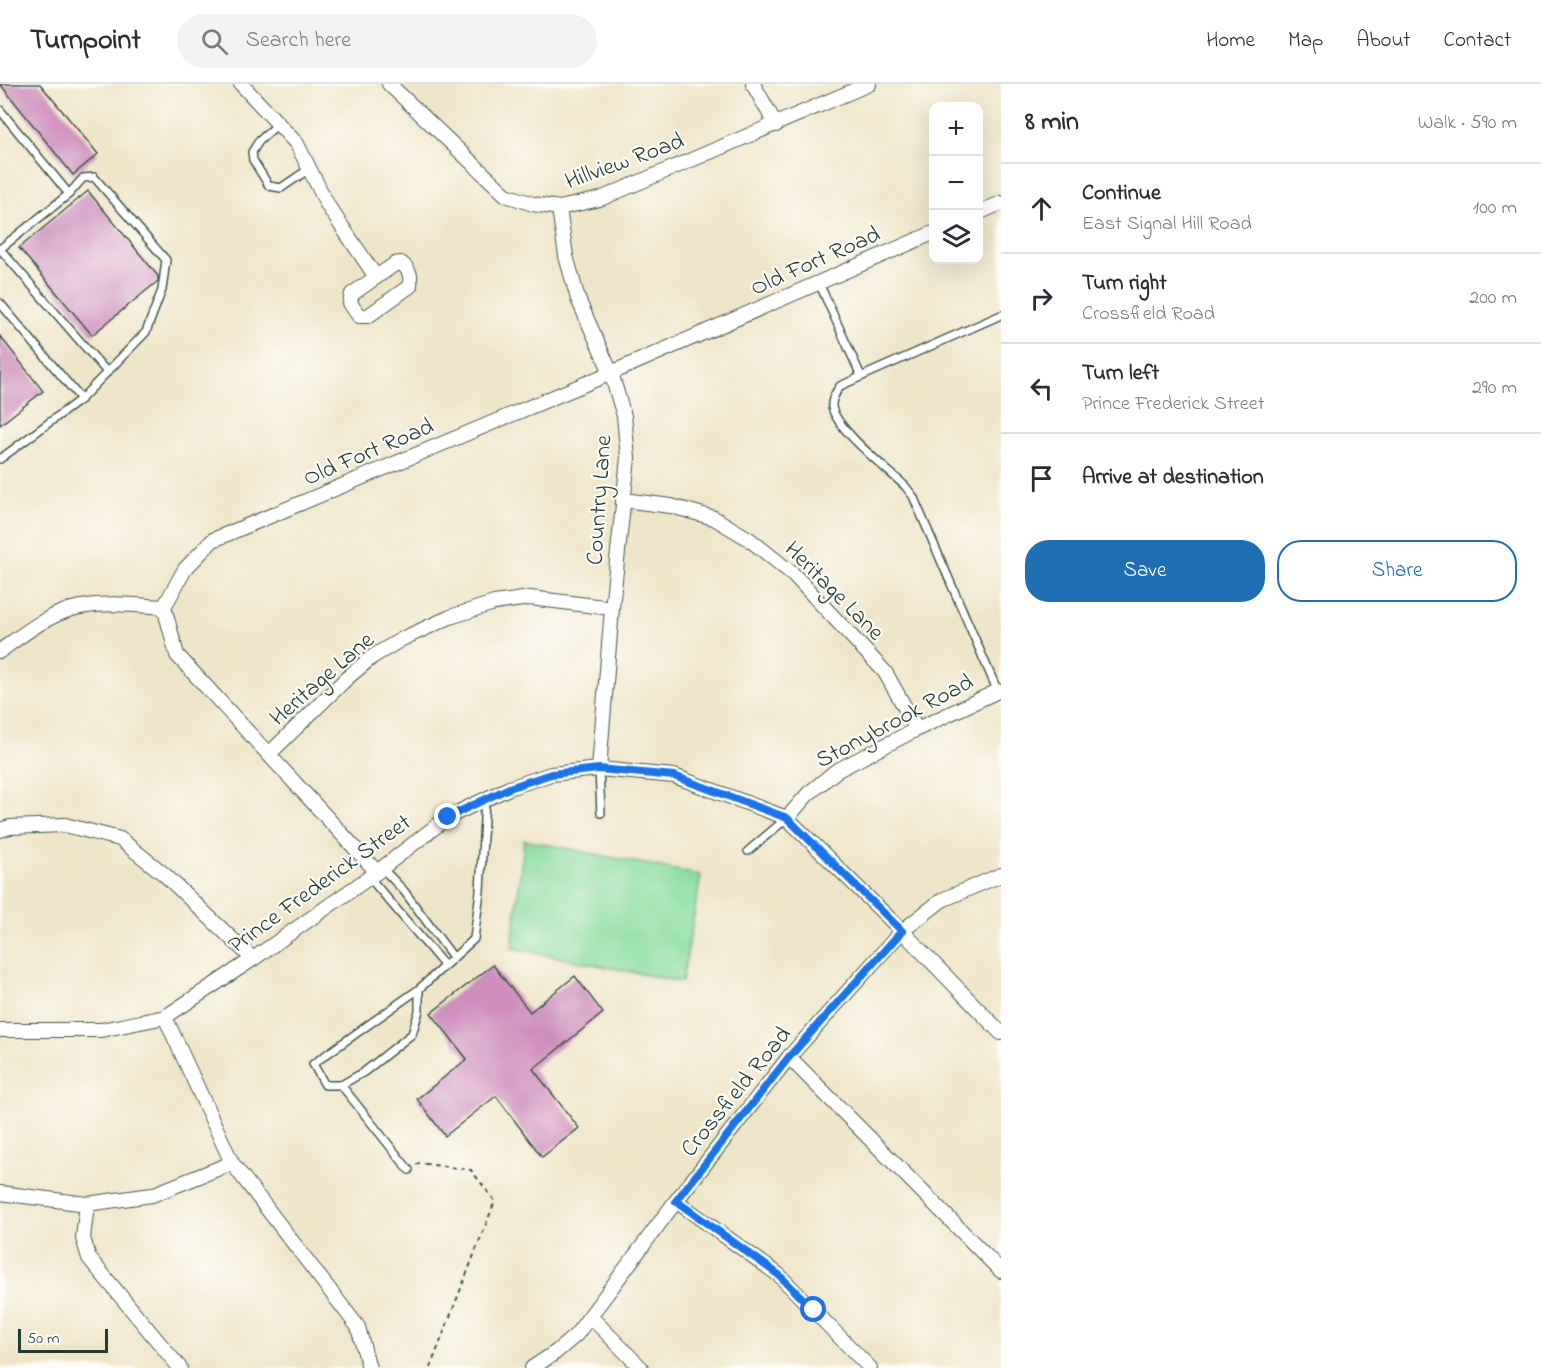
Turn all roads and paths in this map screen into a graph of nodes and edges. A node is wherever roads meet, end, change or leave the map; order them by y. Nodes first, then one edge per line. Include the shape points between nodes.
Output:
1 (241, 84) edge
2 (389, 84) edge
3 (753, 84) edge
4 (869, 84) edge
5 (0, 110) edge
6 (278, 124) junction
7 (776, 125) junction
8 (309, 169) junction
9 (69, 194) junction
10 (1001, 203) edge
11 (559, 208) junction
12 (983, 211) edge
13 (929, 235) edge
14 (0, 249) edge
15 (376, 277) junction
16 (819, 283) junction
17 (0, 303) edge
18 (1001, 315) edge
19 (106, 371) junction
20 (611, 373) junction
21 (861, 376) junction
22 (81, 399) junction
23 (0, 459) edge
24 (623, 500) junction
25 (165, 607) junction
26 (612, 608) junction
27 (0, 651) edge
28 (999, 693) edge
29 (917, 729) junction
30 (270, 754) junction
31 (599, 769) junction
32 (485, 800) junction
33 (601, 813) dead end
34 (787, 818) junction
35 (0, 830) edge
36 (748, 851) dead end
37 (376, 873) junction
38 (1001, 875) edge
39 (902, 931) junction
40 (453, 957) junction
41 (253, 959) junction
42 (444, 965) junction
43 (420, 989) junction
44 (165, 1017) junction
45 (0, 1030) edge
46 (1001, 1033) edge
47 (789, 1057) junction
48 (341, 1085) junction
49 (232, 1164) junction
50 (409, 1170) joint
51 (0, 1193) edge
52 (676, 1201) junction
53 (87, 1204) junction
54 (1001, 1271) edge
55 (591, 1317) junction
56 (180, 1368) edge
57 (369, 1368) edge
58 (430, 1368) edge
59 (532, 1368) edge
60 (640, 1368) edge
61 (870, 1368) edge

1 - 6 street
2 - 11 street, Hillview Road via 506,195
3 - 7 street
4 - 7 street, Hillview Road
5 - 9 lane
6 - 8 street via 297,144
6 - 8 lane via 252,152 269,186 281,188
7 - 11 street, Hillview Road via 600,199
8 - 15 street via 328,206
9 - 14 lane
9 - 19 lane via 83,178 94,177 166,260 162,290 146,332
10 - 12 street
11 - 20 street, Country Lane via 578,299
13 - 16 street, Old Fort Road
14 - 19 lane
15 - 15 street via 352,294 350,303 359,316 368,316 410,286 411,275 400,264
16 - 20 street, Old Fort Road
16 - 21 lane
17 - 22 lane
18 - 21 lane
19 - 22 lane
20 - 24 street, Country Lane via 624,416 627,458
20 - 25 street, Old Fort Road via 213,540 185,568
21 - 28 lane via 840,386 834,395 832,406 837,418 913,496
22 - 23 lane
24 - 26 street, Country Lane
24 - 29 street, Heritage Lane via 671,506 714,518 749,539 794,575 885,672
25 - 27 street via 113,604 71,609 34,627
25 - 30 street via 177,655
26 - 30 street, Heritage Lane via 530,598 494,603 450,617 372,657
26 - 31 street, Country Lane
28 - 29 street, Stonybrook Road
29 - 34 street, Stonybrook Road via 836,771
30 - 37 street
31 - 32 street, Prince Frederick Street via 551,774
31 - 33 lane
31 - 34 street, Prince Frederick Street via 674,776
32 - 37 street, Prince Frederick Street via 448,817
32 - 40 lane via 474,939
34 - 36 lane
34 - 39 street, Prince Frederick Street
35 - 41 street via 65,825 120,839 165,875
37 - 40 lane via 405,891
37 - 41 street, Prince Frederick Street
37 - 42 lane
38 - 39 street, Crossfield Road via 942,900
39 - 46 street, Prince Frederick Street
39 - 47 street, Crossfield Road
40 - 42 lane
41 - 44 street, Prince Frederick Street
42 - 43 lane
43 - 48 lane via 412,1034
43 - 48 lane via 312,1064 324,1085
44 - 45 street, Prince Frederick Street via 101,1030
44 - 49 street
47 - 52 street, Crossfield Road
47 - 54 street
48 - 50 lane
49 - 53 street via 152,1195
49 - 57 street via 358,1327
50 - 58 path via 419,1163 471,1170 495,1202
51 - 53 street
52 - 55 street, Crossfield Road
52 - 61 street via 779,1275
53 - 56 street via 83,1238 88,1258
55 - 59 street, Crossfield Road via 576,1335
55 - 60 street

